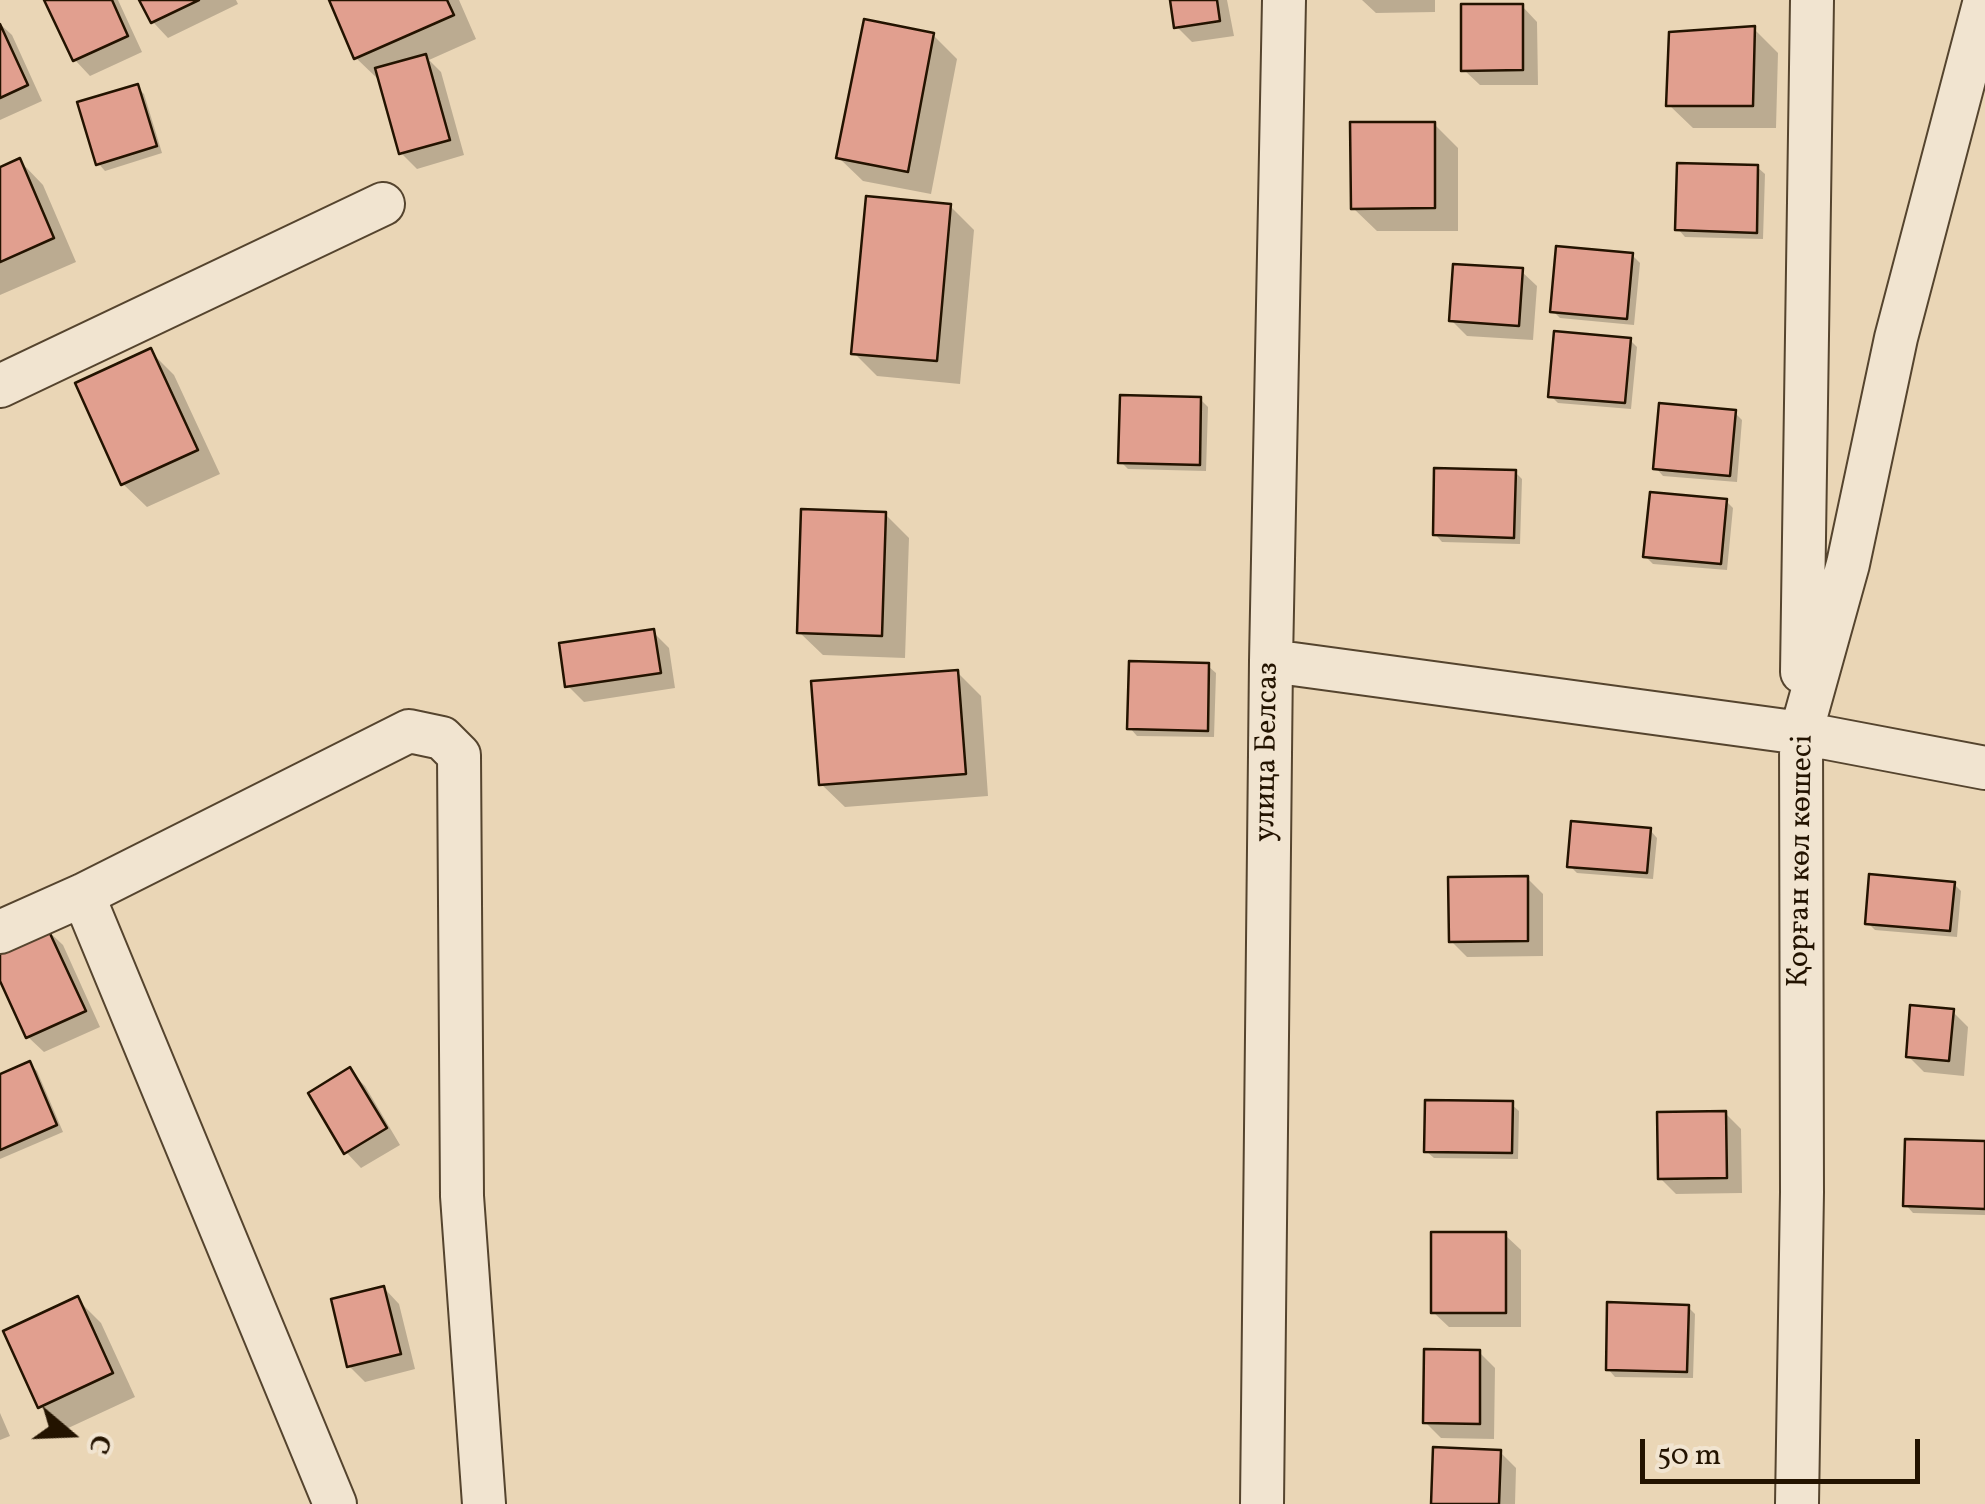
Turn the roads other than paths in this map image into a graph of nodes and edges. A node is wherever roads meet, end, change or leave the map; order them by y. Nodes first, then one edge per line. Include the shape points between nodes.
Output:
1 (1284, 0) edge
2 (1812, 0) edge
3 (1984, 0) edge
4 (383, 204) dead end
5 (0, 386) edge
6 (1270, 661) junction
7 (1801, 733) junction
8 (1985, 768) edge
9 (83, 895) junction
10 (0, 932) edge
11 (335, 1504) edge
12 (484, 1504) edge
13 (1262, 1504) edge
14 (1796, 1504) edge

1 - 6 street, улица Белсаз
2 - 7 street
3 - 7 street, Қорған көл көшесі
4 - 5 street
6 - 7 street
6 - 13 street, улица Белсаз
7 - 8 street
7 - 14 street, Қорған көл көшесі
9 - 10 street
9 - 11 street
9 - 12 street via 409,731 442,738 459,755 462,1196

